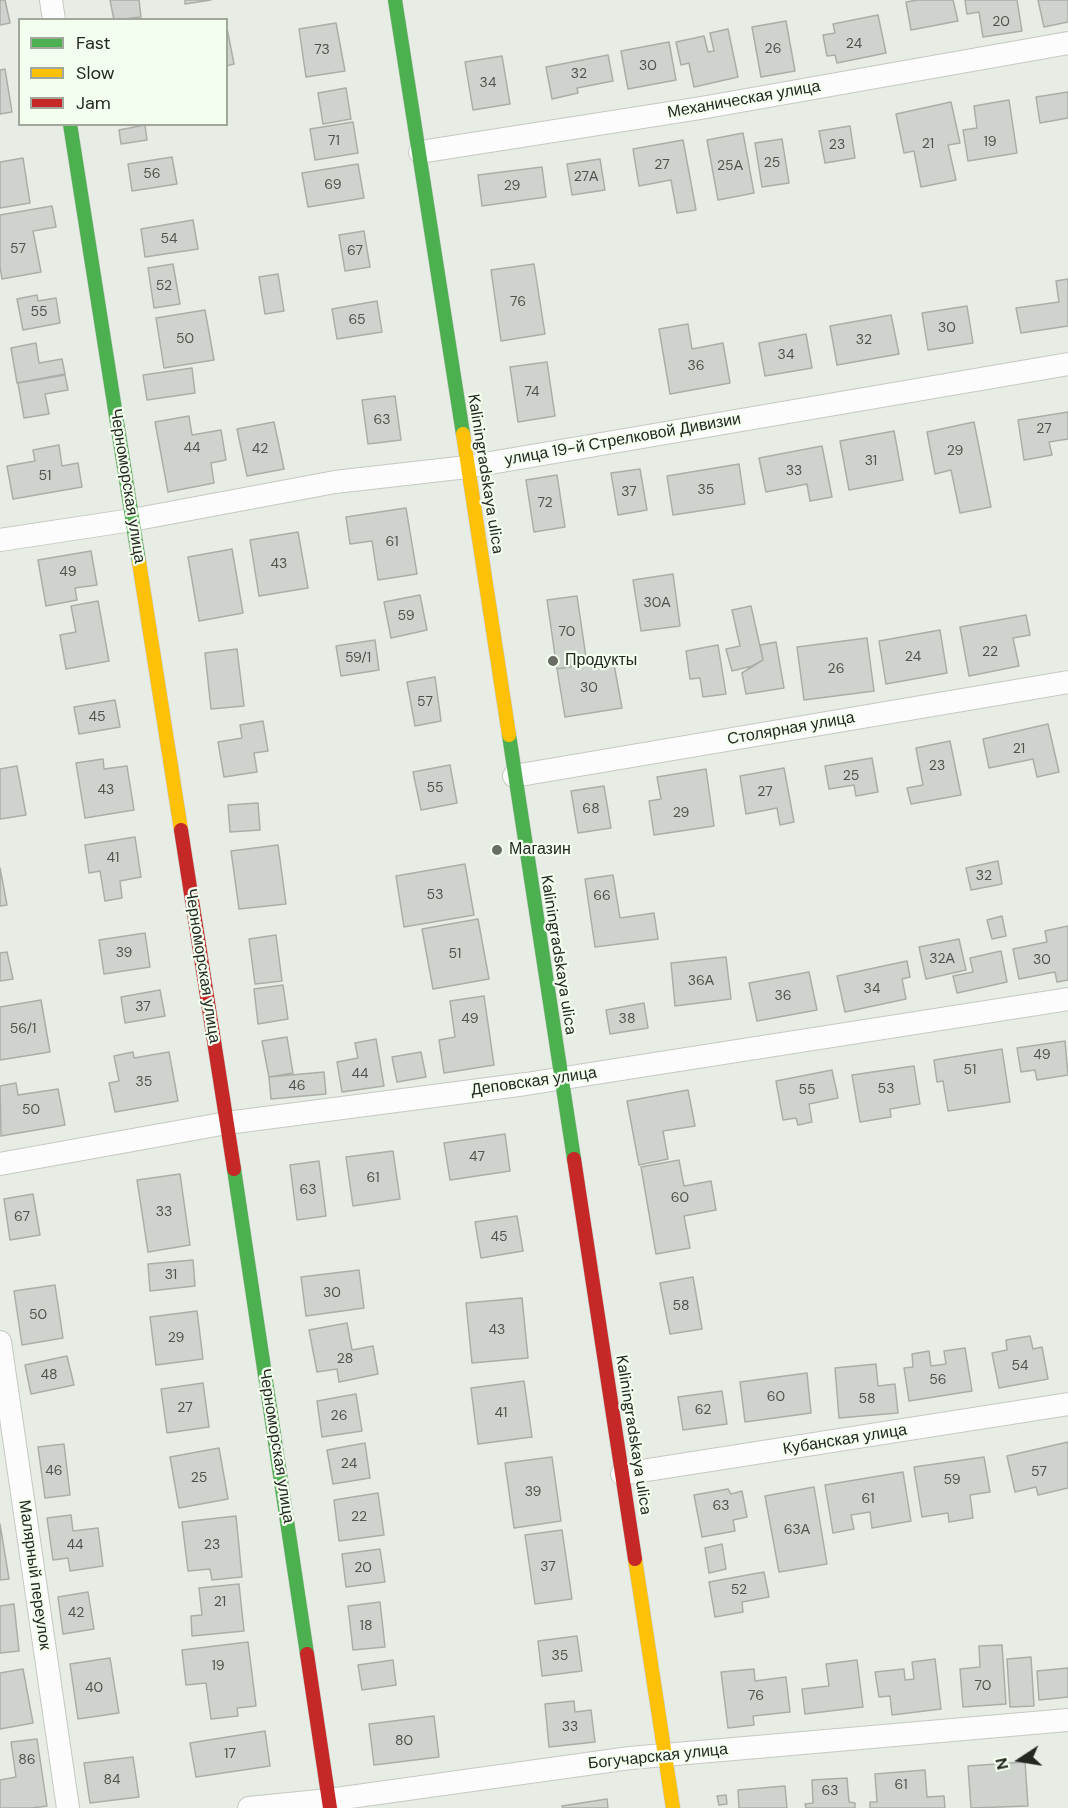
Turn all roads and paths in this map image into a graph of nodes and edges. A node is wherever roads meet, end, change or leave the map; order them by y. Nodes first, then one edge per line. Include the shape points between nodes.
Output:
1 (51, 0) edge
2 (394, 0) edge
3 (54, 18) edge
4 (1068, 43) edge
5 (70, 126) edge
6 (420, 152) junction
7 (1068, 364) edge
8 (467, 467) junction
9 (132, 520) junction
10 (0, 540) edge
11 (1068, 682) edge
12 (514, 776) junction
13 (1068, 999) edge
14 (561, 1078) junction
15 (227, 1123) junction
16 (0, 1164) edge
17 (0, 1342) edge
18 (1068, 1404) edge
19 (622, 1474) junction
20 (1068, 1720) edge
21 (664, 1755) junction
22 (330, 1804) edge
23 (68, 1808) edge
24 (249, 1808) edge
25 (673, 1808) edge

1 - 3 street
2 - 6 main road, Kaliningradskaya ulica
4 - 6 street, Механическая улица via 701,108
5 - 9 main road, Черноморская улица
6 - 8 main road, Kaliningradskaya ulica
7 - 8 street, улица 19-й Стрелковой Дивизии
8 - 9 street, улица 19-й Стрелковой Дивизии via 335,482
8 - 12 main road, Kaliningradskaya ulica
9 - 10 street, улица 19-й Стрелковой Дивизии
9 - 15 main road, Черноморская улица
11 - 12 street, Столярная улица
12 - 14 main road, Kaliningradskaya ulica
13 - 14 street, Деповская улица
14 - 15 street, Деповская улица
14 - 19 main road, Kaliningradskaya ulica
15 - 16 street, Деповская улица
15 - 22 main road, Черноморская улица
17 - 23 street, Малярный переулок
18 - 19 street, Кубанская улица
19 - 21 main road, Kaliningradskaya ulica
20 - 21 street, Богучарская улица
21 - 22 street, Богучарская улица
21 - 25 main road, Kaliningradskaya ulica
22 - 24 street, Богучарская улица

